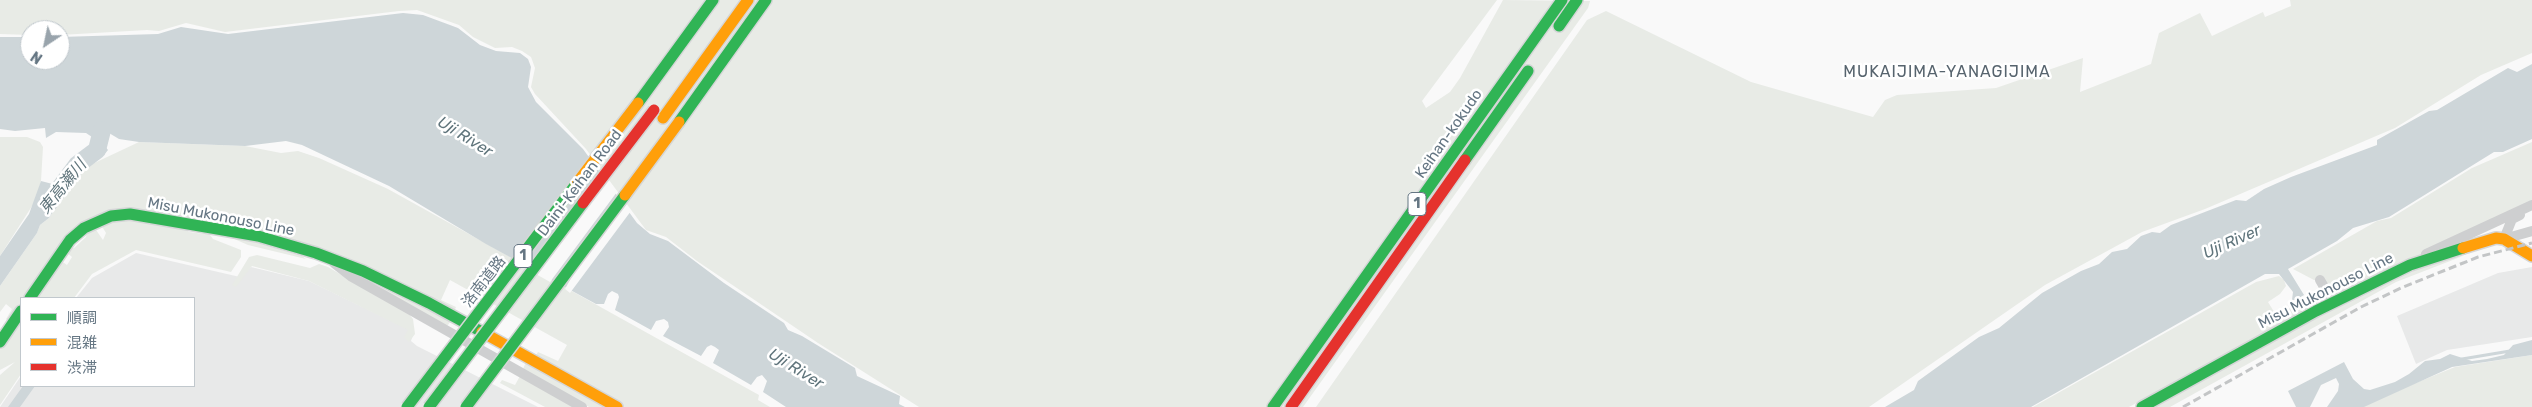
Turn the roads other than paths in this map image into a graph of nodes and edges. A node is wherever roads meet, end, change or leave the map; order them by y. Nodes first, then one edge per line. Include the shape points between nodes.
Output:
1 (713, 0) edge
2 (734, 0) edge
3 (748, 0) edge
4 (766, 0) edge
5 (1562, 0) edge
6 (1577, 0) edge
7 (1554, 32) dead end
8 (1537, 57) dead end
9 (657, 125) dead end
10 (2532, 205) edge
11 (2532, 209) edge
12 (2504, 217) junction
13 (2532, 232) edge
14 (2504, 239) junction
15 (325, 256) junction
16 (2532, 256) edge
17 (2320, 280) dead end
18 (31, 297) edge
19 (20, 312) edge
20 (505, 328) dead end
21 (0, 342) edge
22 (478, 364) dead end
23 (407, 407) edge
24 (429, 407) edge
25 (466, 407) edge
26 (582, 407) edge
27 (617, 407) edge
28 (1273, 407) edge
29 (1291, 407) edge
30 (2142, 407) edge

1 - 23 main road, 洛南道路 / 1, bridge
2 - 24 main road, Daini-Keihan Road / 1, bridge
3 - 9 main road
4 - 25 main road, bridge
5 - 28 main road, Keihan-kokudo / 1
6 - 7 main road
8 - 29 main road, Keihan-kokudo / 1
10 - 12 street
11 - 14 street via 2512,219
12 - 14 street
12 - 17 street via 2318,304 2314,298 2327,292
13 - 14 street
14 - 16 main road
14 - 30 main road, Misu Mukonouso Line via 2473,243 2410,265 2316,311
15 - 18 main road, Misu Mukonouso Line via 258,236 121,214 96,221 79,232 64,247
15 - 26 street via 352,277
15 - 27 main road, Misu Mukonouso Line via 429,303
19 - 21 main road
20 - 22 main road

